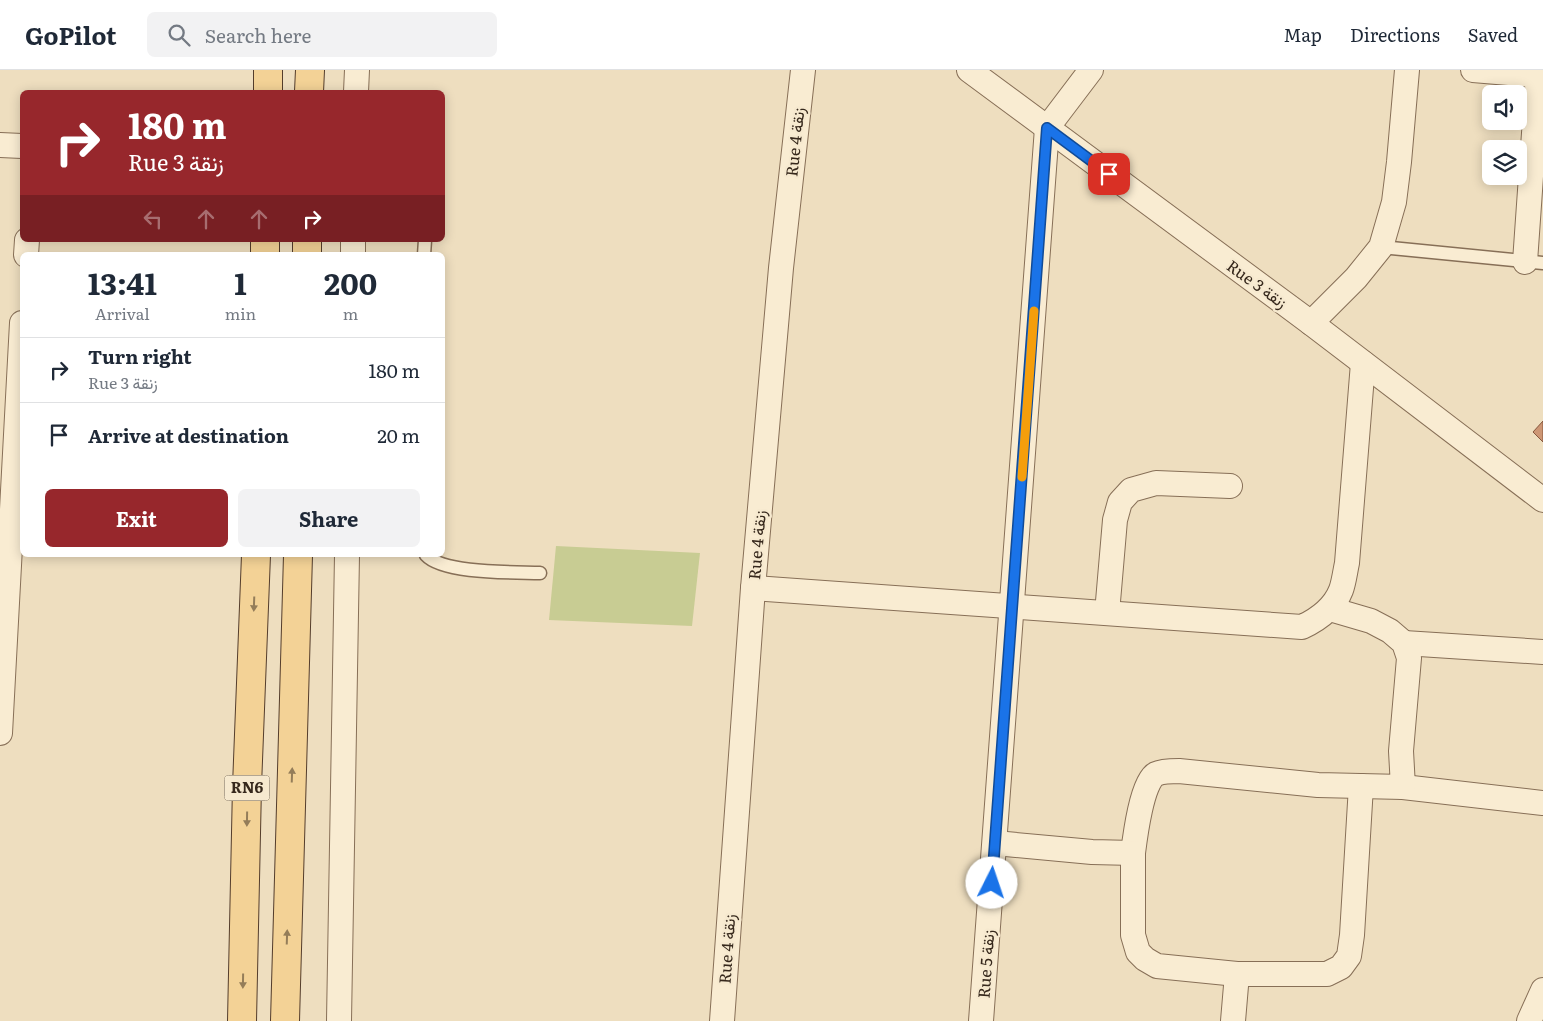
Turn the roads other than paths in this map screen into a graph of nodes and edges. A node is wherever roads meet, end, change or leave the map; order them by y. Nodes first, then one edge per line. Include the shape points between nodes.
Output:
1 (267, 70) edge
2 (310, 70) edge
3 (357, 70) edge
4 (804, 70) edge
5 (969, 70) edge
6 (1092, 70) edge
7 (1408, 70) edge
8 (1473, 70) edge
9 (1540, 76) edge
10 (259, 90) edge
11 (268, 90) edge
12 (309, 90) edge
13 (356, 90) edge
14 (1047, 128) junction
15 (0, 145) edge
16 (20, 146) edge
17 (1382, 247) junction
18 (1534, 263) edge
19 (1311, 324) junction
20 (20, 357) edge
21 (1363, 363) junction
22 (1230, 486) dead end
23 (1543, 500) edge
24 (256, 557) edge
25 (298, 557) edge
26 (347, 557) edge
27 (427, 557) edge
28 (540, 573) dead end
29 (753, 588) junction
30 (1012, 606) junction
31 (1330, 609) junction
32 (1107, 613) junction
33 (1404, 642) junction
34 (1543, 652) edge
35 (1, 680) edge
36 (0, 734) edge
37 (1361, 786) junction
38 (1403, 788) junction
39 (1543, 803) edge
40 (995, 843) junction
41 (1133, 853) junction
42 (1237, 974) junction
43 (1543, 990) edge
44 (242, 1021) edge
45 (285, 1021) edge
46 (339, 1021) edge
47 (722, 1021) edge
48 (981, 1021) edge
49 (1233, 1021) edge
50 (1529, 1021) edge

1 - 10 street
1 - 11 main road
2 - 12 main road
3 - 13 street
4 - 29 street, Rue 4 زنقة via 781,268
5 - 14 street, Rue 3 زنقة
6 - 14 street
7 - 17 street via 1394,202
8 - 9 street
9 - 18 street
14 - 19 street, Rue 3 زنقة
14 - 30 street, Rue 5 زنقة
15 - 16 street
17 - 18 lane
17 - 19 street
19 - 21 street, Rue 3 زنقة
20 - 35 street
21 - 23 street, Rue 3 زنقة
21 - 31 street via 1347,563 1341,590
22 - 32 street via 1156,483 1131,490 1120,502 1115,520
24 -> 44 main road, RN6
45 -> 25 main road, RN6
26 - 46 street
27 - 28 lane via 444,566
29 - 30 street
29 - 47 street, Rue 4 زنقة
30 - 32 street
30 - 40 street, Rue 5 زنقة
31 - 32 street via 1316,621 1302,627
31 - 33 street via 1371,622
33 - 34 street
33 - 38 street via 1409,658 1401,751
35 - 36 street
37 - 38 street
37 - 41 street via 1318,785 1179,771 1155,774 1146,788
37 - 42 street via 1349,956 1341,967 1327,974
38 - 39 street
40 - 41 street
40 - 48 street, Rue 5 زنقة
41 - 42 street via 1133,935 1138,952 1157,966
42 - 49 street
43 - 50 street

